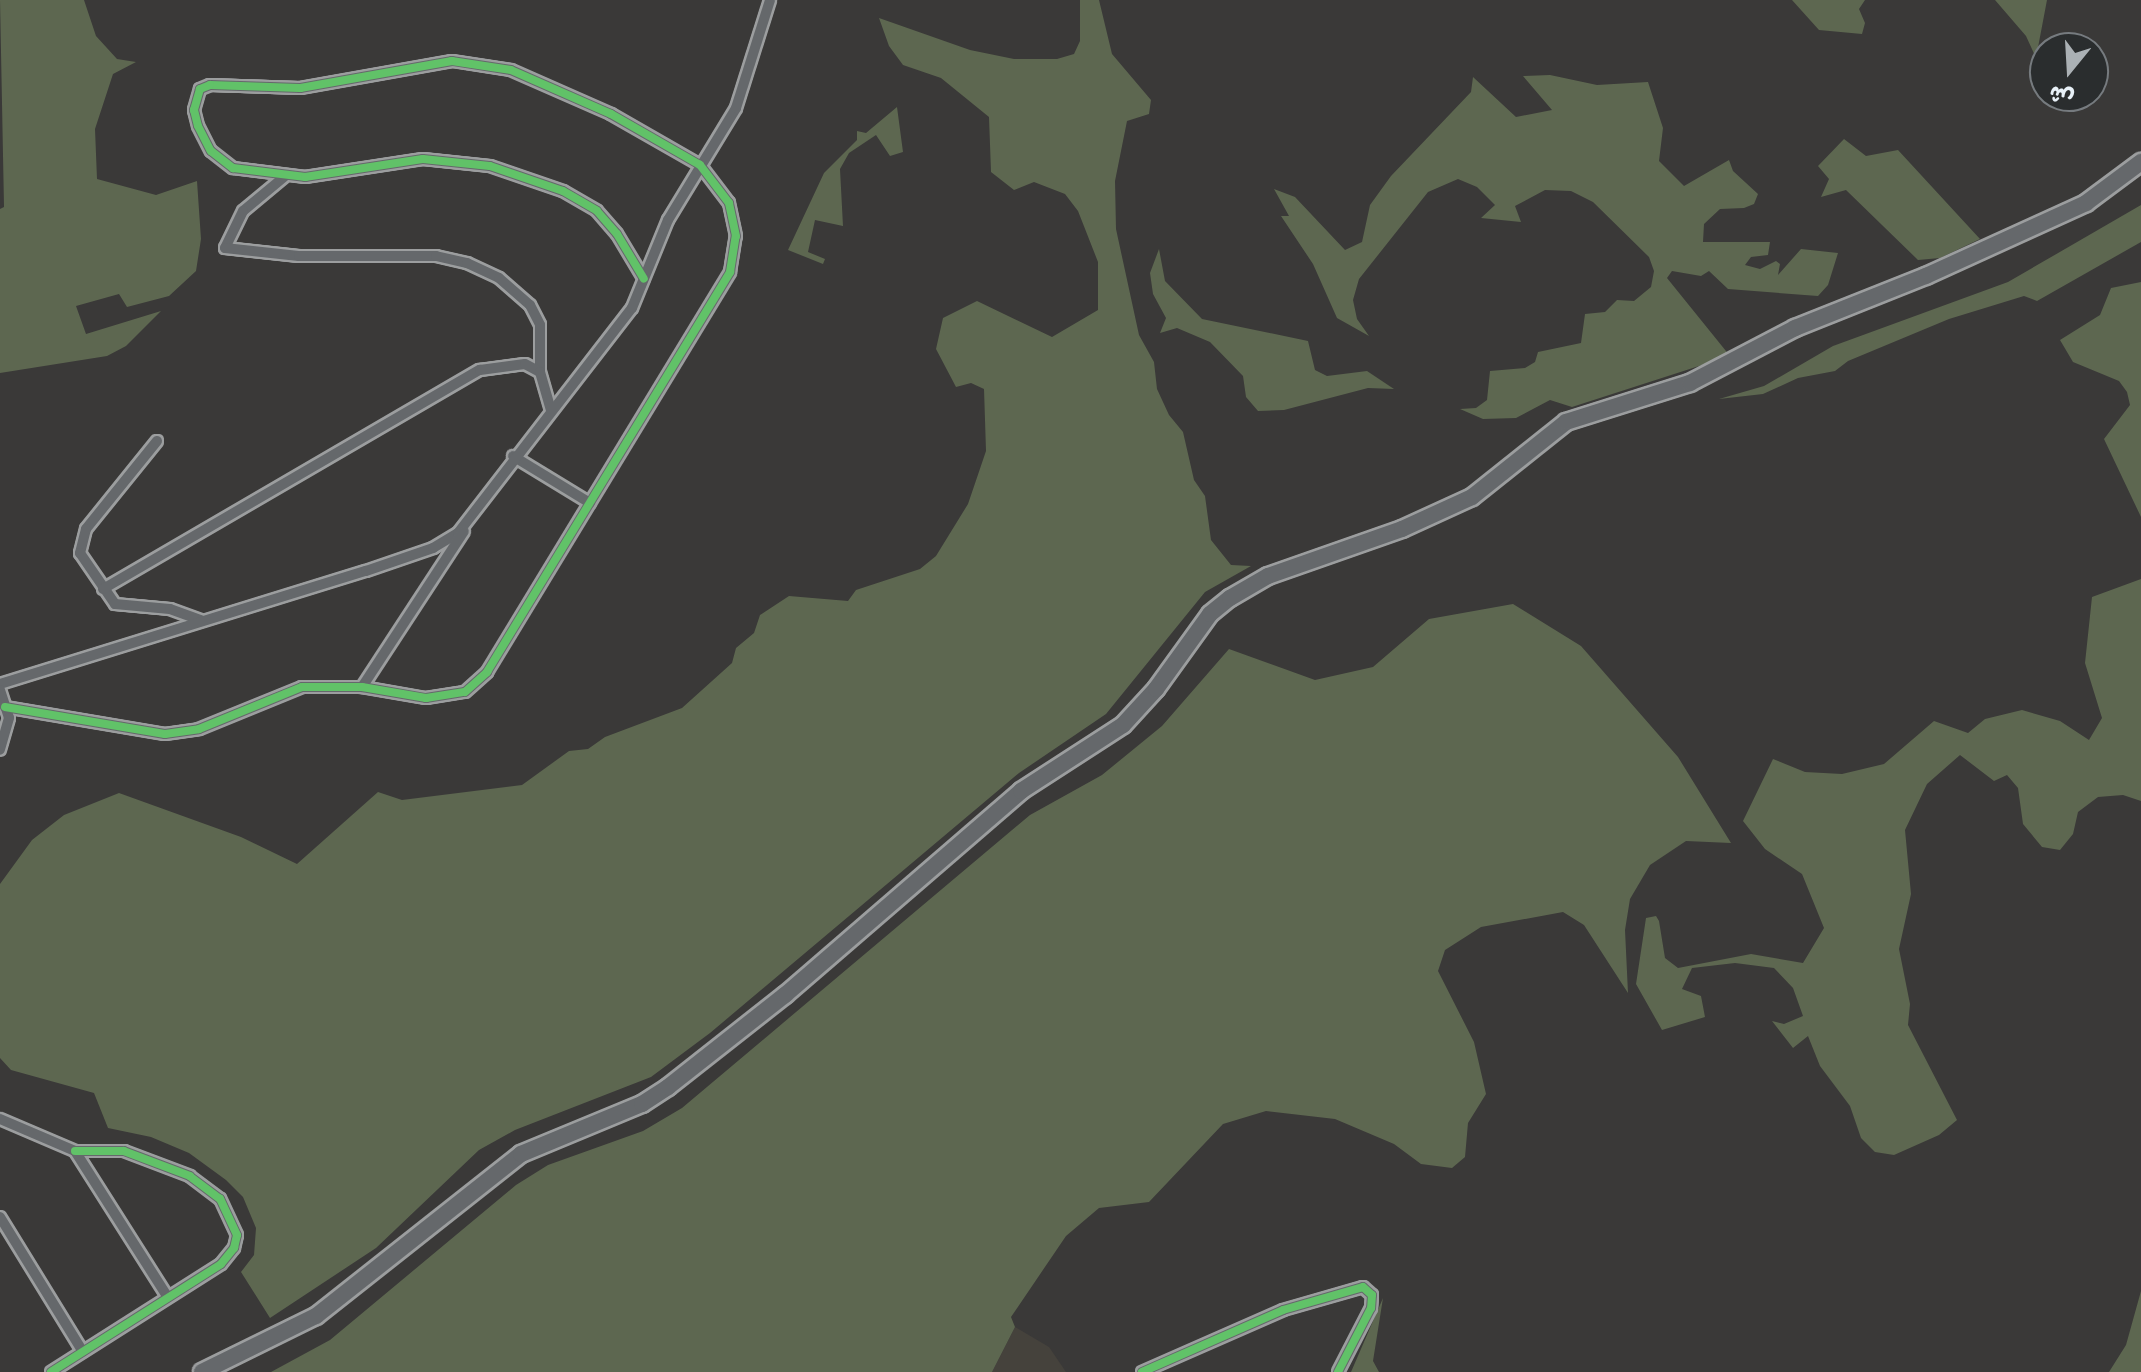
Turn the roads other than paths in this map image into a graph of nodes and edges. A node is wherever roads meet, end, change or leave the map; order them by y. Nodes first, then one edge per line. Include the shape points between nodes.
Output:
1 (770, 0) edge
2 (2141, 162) edge
3 (700, 165) junction
4 (284, 177) junction
5 (644, 279) junction
6 (540, 372) junction
7 (551, 410) junction
8 (157, 441) dead end
9 (513, 456) junction
10 (590, 503) junction
11 (472, 518) junction
12 (103, 589) junction
13 (203, 620) junction
14 (0, 684) edge
15 (362, 687) junction
16 (0, 690) edge
17 (5, 707) junction
18 (0, 750) edge
19 (0, 1119) edge
20 (75, 1151) junction
21 (0, 1217) edge
22 (167, 1296) junction
23 (83, 1352) junction
24 (51, 1372) edge
25 (202, 1372) edge
26 (1142, 1372) edge
27 (1338, 1372) edge

1 - 3 street via 736,108
2 - 25 main road via 2086,203 1795,328 1703,377 1566,422 1472,497 1402,529 1268,576 1230,598 1210,614 1123,725 1021,791 785,995 668,1087 642,1104 521,1154 316,1316
3 - 4 street via 611,114 511,70 479,63 452,61 300,88 200,89 194,110 211,151 233,168
3 - 5 street via 668,220
3 - 10 street via 729,203 736,236 730,272
4 - 5 street via 331,175 423,159 490,166 563,191 597,211
4 - 6 street via 243,211 225,248 299,256 436,256 467,263 499,278 530,305 540,325
5 - 7 street via 610,340
6 - 7 street
6 - 12 street via 512,364 468,374
7 - 9 street
8 - 12 street via 80,540 83,559
9 - 10 street
9 - 11 street
10 - 15 street via 482,680 465,692 441,698
11 - 13 street via 433,548
11 - 15 street
12 - 13 street via 126,608 170,609
13 - 14 street
15 - 17 street via 321,685 282,692 183,733 128,731
16 - 17 street
17 - 18 street via 9,729
19 - 20 street
20 - 22 street
20 - 22 street via 124,1151 164,1163 208,1187 230,1215 237,1235 227,1259
21 - 23 street
22 - 23 street
23 - 24 street
26 - 27 street via 1283,1310 1363,1287 1372,1295 1371,1308

